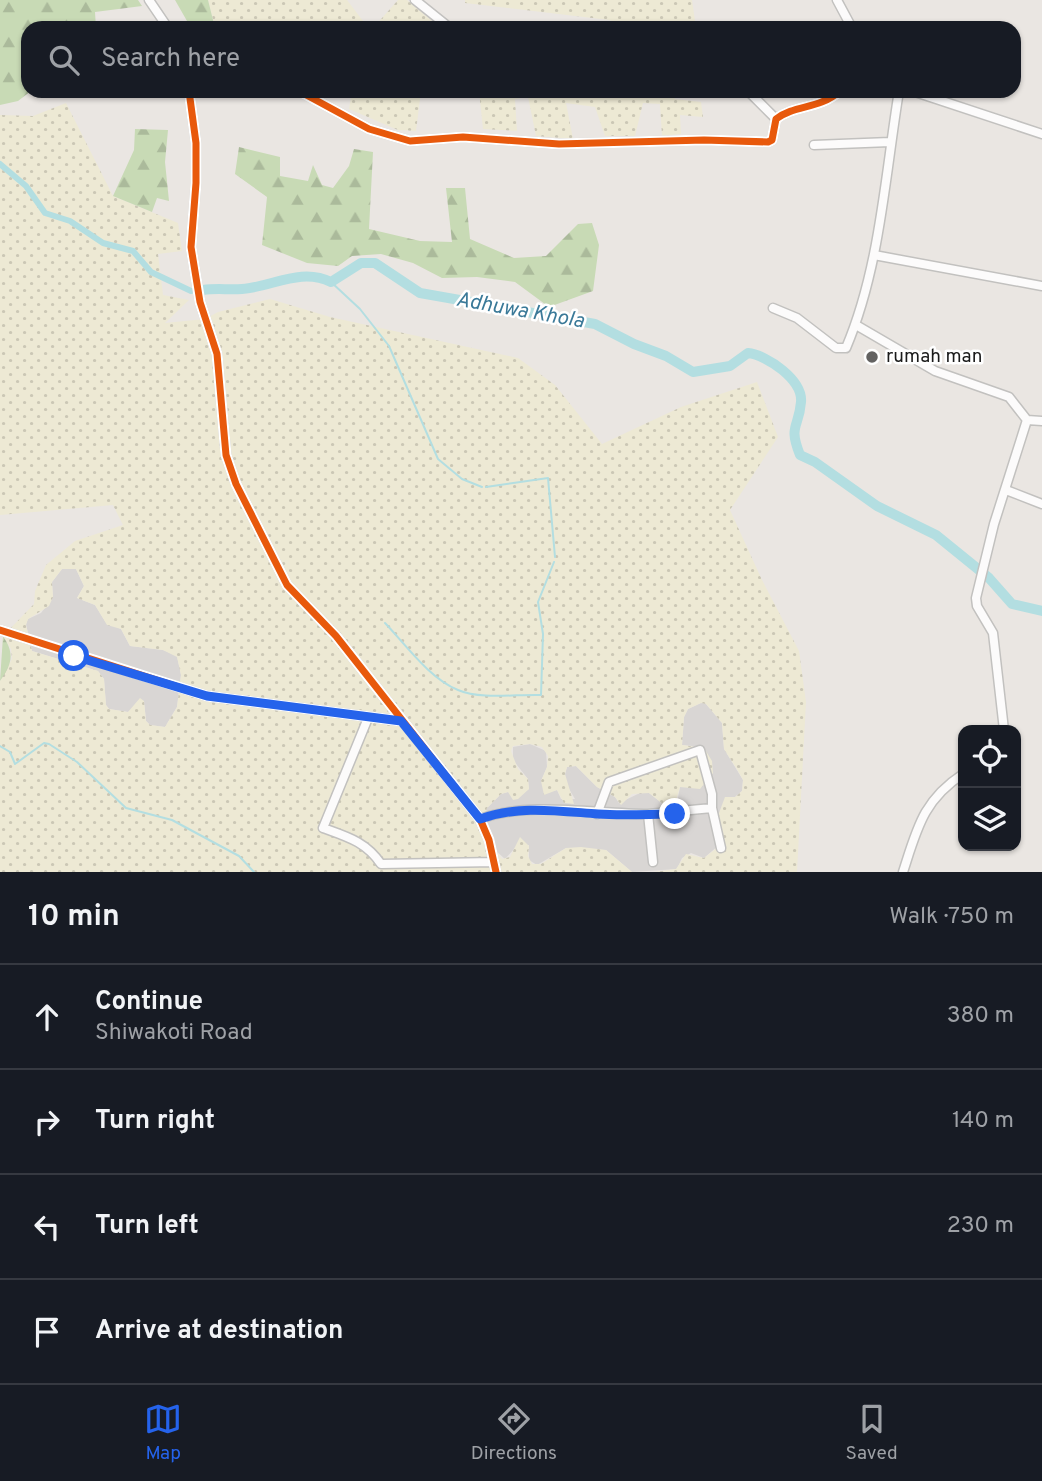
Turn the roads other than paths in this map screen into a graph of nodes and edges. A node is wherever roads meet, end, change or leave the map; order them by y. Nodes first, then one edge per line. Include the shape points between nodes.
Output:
1 (149, 0) edge
2 (415, 0) edge
3 (837, 0) edge
4 (163, 21) edge
5 (441, 21) edge
6 (848, 21) edge
7 (190, 98) edge
8 (312, 98) edge
9 (755, 98) edge
10 (832, 98) edge
11 (898, 98) edge
12 (933, 98) edge
13 (776, 119) junction
14 (1042, 134) edge
15 (890, 142) junction
16 (814, 145) dead end
17 (874, 255) junction
18 (1042, 286) edge
19 (773, 308) dead end
20 (856, 325) junction
21 (1027, 420) junction
22 (1042, 421) edge
23 (1006, 490) junction
24 (1042, 504) edge
25 (0, 630) edge
26 (368, 718) junction
27 (401, 721) junction
28 (1003, 725) edge
29 (958, 778) edge
30 (712, 808) junction
31 (597, 814) junction
32 (648, 814) junction
33 (480, 819) junction
34 (721, 848) dead end
35 (494, 862) junction
36 (653, 862) dead end
37 (496, 872) edge
38 (904, 872) edge

1 - 4 street
2 - 5 street
3 - 6 street
7 - 27 street via 197,183 191,247 222,383 226,455 287,585 336,636
8 - 13 street via 369,129 410,141 463,136 559,144 768,142
9 - 13 street
10 - 13 street
11 - 15 street
12 - 14 street
15 - 16 street
15 - 17 street
17 - 18 street
17 - 20 street
19 - 20 street via 797,317 843,350
20 - 21 street via 935,371 1009,397
21 - 22 street
21 - 23 street
23 - 24 street
23 - 28 street via 980,577 977,606 993,633
25 - 26 street via 207,696
26 - 27 street
26 - 35 street via 323,828 358,841 372,850 381,864
27 - 33 street
29 - 38 street via 932,801 920,819
30 - 31 street via 700,750 609,782
30 - 32 street
30 - 34 street
31 - 32 street
31 - 33 street via 528,809
32 - 36 street
33 - 35 street
35 - 37 street

